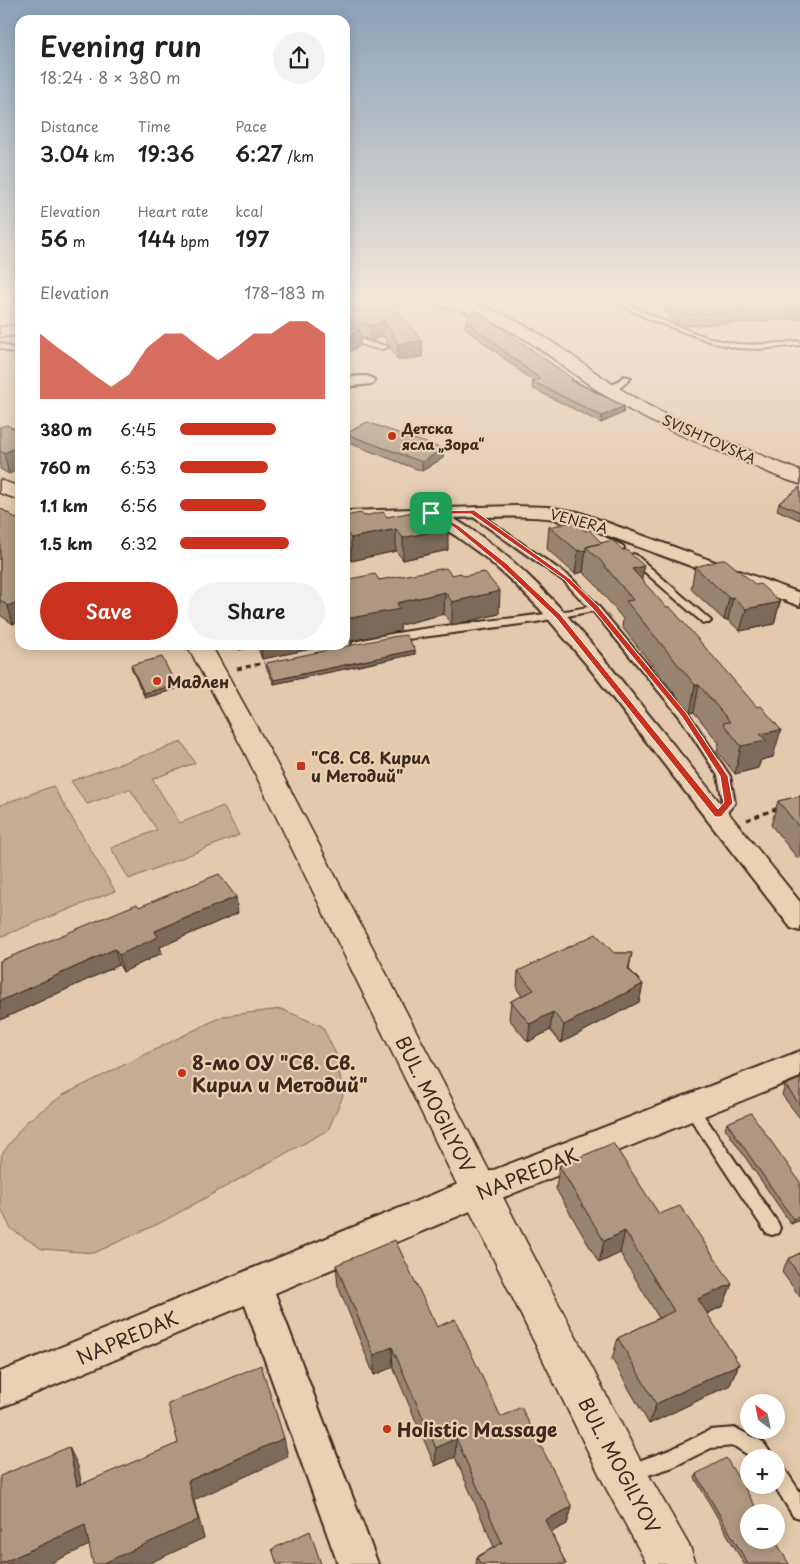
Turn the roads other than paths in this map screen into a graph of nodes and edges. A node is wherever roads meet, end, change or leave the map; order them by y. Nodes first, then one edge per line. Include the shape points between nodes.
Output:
1 (580, 370) edge
2 (627, 378) dead end
3 (350, 382) edge
4 (367, 382) dead end
5 (611, 391) junction
6 (800, 478) edge
7 (0, 486) edge
8 (15, 492) edge
9 (472, 512) junction
10 (548, 512) junction
11 (431, 513) junction
12 (350, 516) edge
13 (800, 600) edge
14 (595, 608) junction
15 (559, 616) junction
16 (706, 621) dead end
17 (350, 645) edge
18 (202, 650) edge
19 (722, 821) junction
20 (800, 921) edge
21 (800, 1064) edge
22 (691, 1108) junction
23 (480, 1191) junction
24 (772, 1228) dead end
25 (255, 1284) junction
26 (0, 1390) edge
27 (758, 1449) edge
28 (623, 1474) junction
29 (785, 1485) edge
30 (800, 1509) edge
31 (358, 1564) edge
32 (673, 1564) edge

1 - 5 street, SVISHTOVSKA
2 - 5 lane
3 - 4 street
5 - 6 street, SVISHTOVSKA via 647,412
7 - 8 street
9 - 10 street, VENERA
9 - 11 street, VENERA
9 - 14 lane via 567,579
10 - 13 street, VENERA via 595,523
10 - 16 lane via 612,543 633,557
11 - 12 street, VENERA
11 - 15 street via 465,533
14 - 15 lane
14 - 19 lane via 684,715 724,776 729,803
15 - 17 lane via 391,637
15 - 19 street
18 - 23 street, BUL. MOGILYOV via 262,759
19 - 20 street
21 - 22 street, NAPREDAK
22 - 23 street, NAPREDAK
22 - 24 lane
23 - 25 street, NAPREDAK
23 - 28 street, BUL. MOGILYOV
25 - 26 street, NAPREDAK
25 - 31 street
27 - 28 lane via 735,1438 710,1439 673,1458
28 - 32 street, BUL. MOGILYOV
29 - 30 lane

